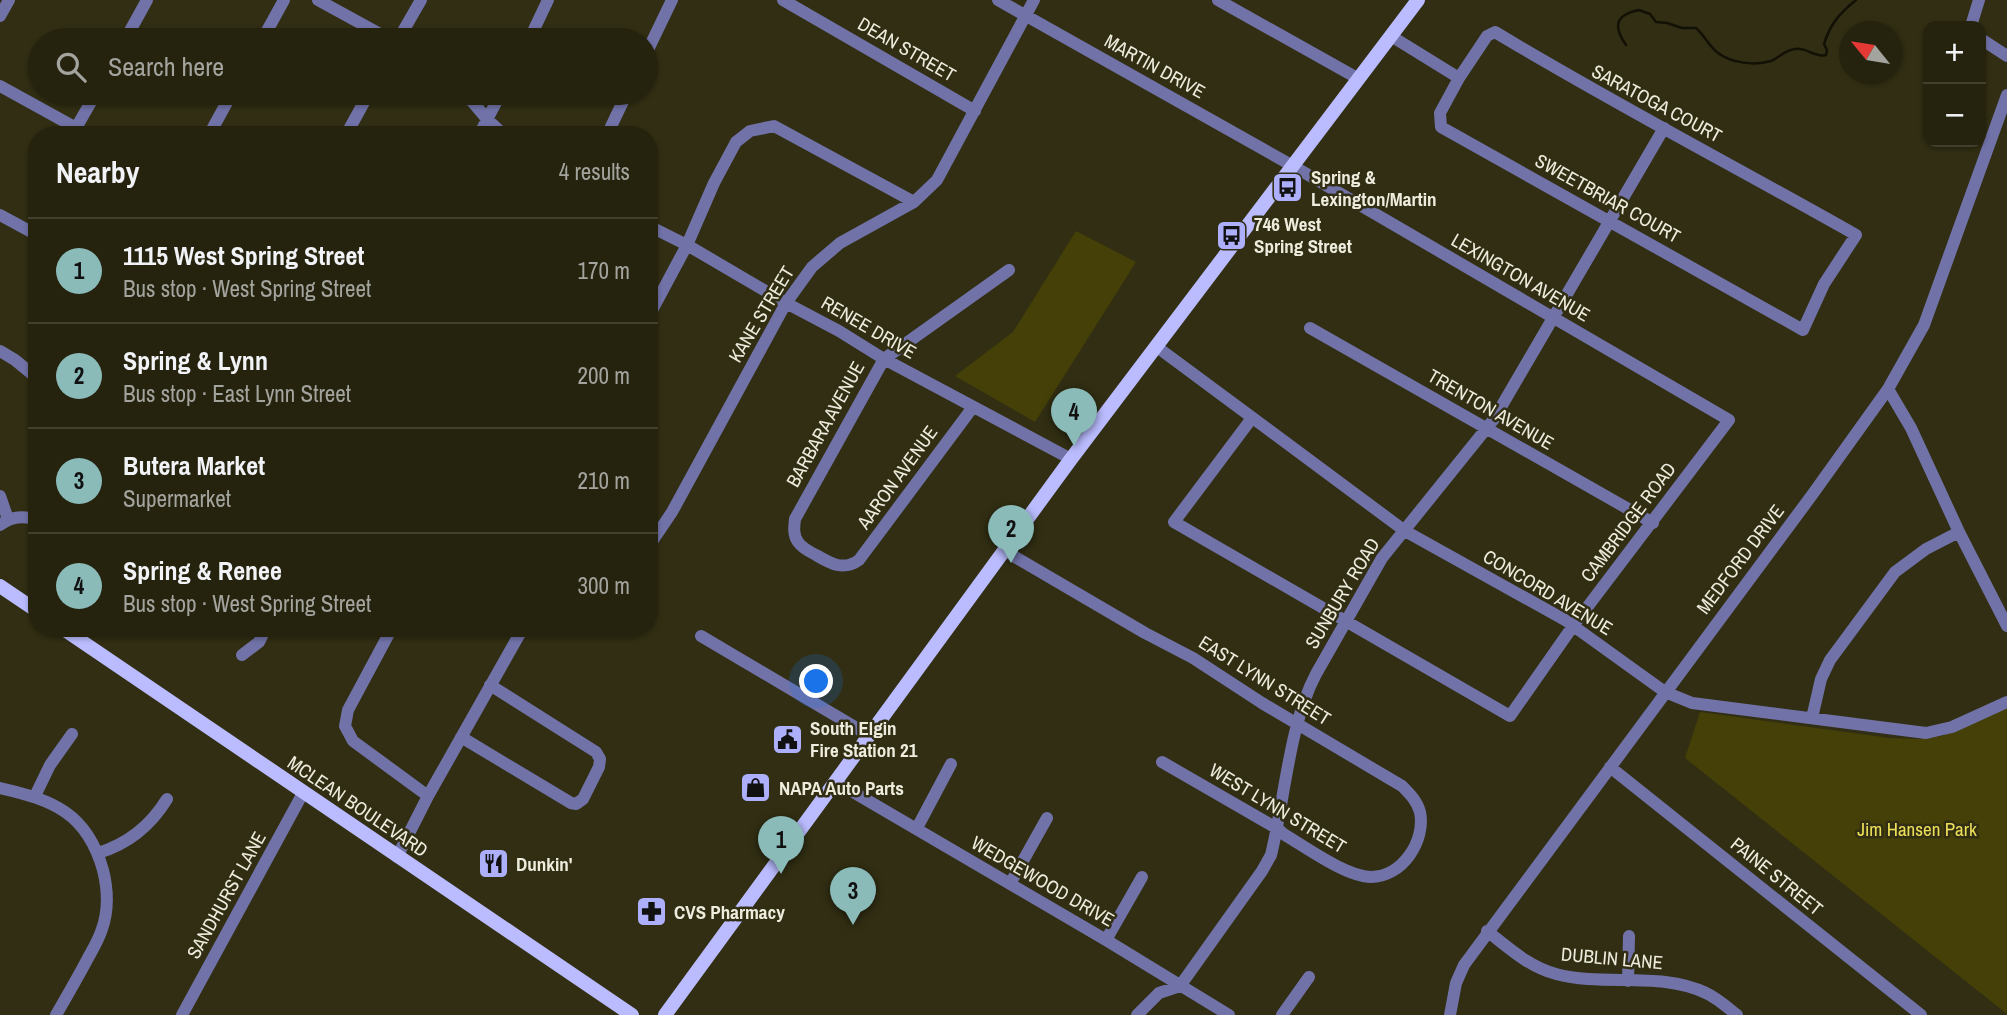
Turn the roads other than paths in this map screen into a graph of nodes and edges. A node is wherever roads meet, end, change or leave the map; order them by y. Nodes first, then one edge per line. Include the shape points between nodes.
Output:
1 (9, 0) edge
2 (147, 0) edge
3 (284, 0) edge
4 (318, 0) edge
5 (421, 0) edge
6 (548, 0) edge
7 (672, 0) edge
8 (783, 0) edge
9 (998, 0) edge
10 (1034, 0) edge
11 (1218, 0) edge
12 (1418, 0) edge
13 (1979, 0) edge
14 (1025, 15) junction
15 (0, 16) edge
16 (1973, 21) edge
17 (132, 28) edge
18 (269, 28) edge
19 (369, 28) edge
20 (405, 28) edge
21 (534, 28) edge
22 (658, 29) edge
23 (1391, 36) junction
24 (1986, 42) edge
25 (2007, 57) edge
26 (1460, 78) junction
27 (1359, 79) junction
28 (0, 86) edge
29 (2007, 95) edge
30 (28, 101) edge
31 (34, 105) edge
32 (89, 105) edge
33 (225, 105) edge
34 (362, 105) edge
35 (475, 105) edge
36 (495, 105) edge
37 (621, 105) edge
38 (975, 111) junction
39 (487, 119) junction
40 (72, 126) edge
41 (77, 126) edge
42 (214, 126) edge
43 (351, 126) edge
44 (484, 126) edge
45 (494, 126) edge
46 (611, 126) edge
47 (1664, 128) junction
48 (1293, 166) junction
49 (914, 202) junction
50 (0, 215) edge
51 (1610, 222) junction
52 (28, 230) edge
53 (658, 230) edge
54 (687, 245) junction
55 (1009, 270) dead end
56 (658, 299) edge
57 (786, 303) junction
58 (1554, 319) junction
59 (1310, 328) dead end
60 (1803, 330) joint
61 (1157, 347) junction
62 (0, 351) edge
63 (884, 359) junction
64 (28, 370) edge
65 (1888, 389) junction
66 (973, 407) junction
67 (1252, 418) junction
68 (1730, 420) joint
69 (1487, 429) junction
70 (1071, 459) junction
71 (0, 496) edge
72 (28, 517) edge
73 (4, 522) edge
74 (1653, 523) junction
75 (1405, 531) junction
76 (658, 532) edge
77 (1959, 532) junction
78 (1005, 549) junction
79 (848, 566) joint
80 (0, 586) edge
81 (28, 605) edge
82 (1346, 621) junction
83 (1573, 626) junction
84 (2007, 626) edge
85 (701, 636) dead end
86 (75, 637) edge
87 (261, 637) edge
88 (387, 637) edge
89 (518, 637) edge
90 (242, 655) dead end
91 (490, 685) junction
92 (1665, 692) junction
93 (2007, 702) edge
94 (1812, 718) junction
95 (1298, 724) junction
96 (72, 734) dead end
97 (870, 736) junction
98 (461, 737) junction
99 (1162, 762) dead end
100 (951, 764) dead end
101 (1610, 767) junction
102 (836, 782) junction
103 (0, 788) edge
104 (303, 793) junction
105 (35, 796) junction
106 (428, 796) junction
107 (167, 799) dead end
108 (1047, 818) dead end
109 (917, 828) junction
110 (1278, 829) junction
111 (98, 853) junction
112 (397, 857) junction
113 (1142, 877) dead end
114 (1378, 877) joint
115 (1010, 884) junction
116 (1488, 931) junction
117 (1629, 936) dead end
118 (1106, 940) junction
119 (1309, 977) dead end
120 (1628, 981) junction
121 (1180, 986) junction
122 (56, 1015) edge
123 (183, 1015) edge
124 (632, 1015) edge
125 (665, 1015) edge
126 (1137, 1015) edge
127 (1229, 1015) edge
128 (1282, 1015) edge
129 (1450, 1015) edge
130 (1737, 1015) edge
131 (1921, 1015) edge

1 - 15 street
2 - 17 street
3 - 18 street
4 - 19 street
5 - 20 street
6 - 21 street
7 - 22 street
8 - 38 street, DEAN STREET
9 - 14 street, MARTIN DRIVE
10 - 14 street, KANE STREET
11 - 27 street
12 - 23 main road
13 - 16 street
14 - 38 street, KANE STREET
14 - 48 street, MARTIN DRIVE
23 - 26 street
23 - 27 main road
24 - 25 street
26 - 47 street, SARATOGA COURT via 1486,36 1495,33
26 - 51 street, SWEETBRIAR COURT via 1440,113 1441,127
27 - 48 main road
28 - 30 street
29 - 65 street, MEDFORD DRIVE via 1924,325
31 - 40 street
32 - 41 street
33 - 42 street
34 - 43 street
35 - 39 street
36 - 39 street
37 - 46 street
38 - 49 street, KANE STREET via 937,180
39 - 44 street
39 - 45 street
47 - 51 street, SUNBURY ROAD
47 - 60 street, SARATOGA COURT via 1856,235 1824,284
48 - 58 street, LEXINGTON AVENUE
48 - 61 main road
49 - 54 street via 774,126 750,131 736,142
49 - 57 street, KANE STREET via 840,243 812,267
50 - 52 street
51 - 58 street, SUNBURY ROAD
51 - 60 street, SWEETBRIAR COURT
53 - 54 street, RENEE DRIVE
54 - 56 street
54 - 57 street, RENEE DRIVE
55 - 63 street, BARBARA AVENUE
57 - 63 street, RENEE DRIVE
57 - 76 street, KANE STREET
58 - 68 street, LEXINGTON AVENUE
58 - 69 street, SUNBURY ROAD
59 - 69 street, TRENTON AVENUE
61 - 67 street, CONCORD AVENUE
61 - 70 main road
62 - 64 street
63 - 66 street, RENEE DRIVE
63 - 79 street, BARBARA AVENUE via 794,527 802,547 832,565
65 - 77 street
65 - 92 street, MEDFORD DRIVE
66 - 70 street, RENEE DRIVE
66 - 79 street, AARON AVENUE via 859,560
67 - 75 street, CONCORD AVENUE
67 - 82 street via 1174,522
68 - 74 street, CAMBRIDGE ROAD
69 - 74 street, TRENTON AVENUE
69 - 75 street, SUNBURY ROAD
70 - 78 main road
71 - 73 street
72 - 73 street
74 - 83 street, CAMBRIDGE ROAD
75 - 82 street, SUNBURY ROAD via 1382,558
75 - 83 street, CONCORD AVENUE
77 - 84 street
77 - 94 street via 1895,572 1830,660
78 - 95 street, EAST LYNN STREET
78 - 97 main road
80 - 81 main road
82 - 83 street, CAMBRIDGE ROAD via 1509,716
82 - 95 street, SUNBURY ROAD via 1307,690
83 - 92 street, CONCORD AVENUE
85 - 97 street
86 - 104 main road, MCLEAN BOULEVARD
87 - 90 street
88 - 106 street via 348,710 345,726 353,741
89 - 91 street
91 - 98 street
91 - 98 street via 596,752 599,767 583,799 570,803
92 - 94 street, CONCORD AVENUE via 1692,703
92 - 101 street, MEDFORD DRIVE
93 - 94 street, CONCORD AVENUE via 1952,727 1926,733
95 - 110 street, SUNBURY ROAD
95 - 114 street, EAST LYNN STREET via 1413,797 1419,809 1418,839 1396,870
96 - 105 street
97 - 102 main road
98 - 106 street
99 - 110 street, WEST LYNN STREET
100 - 109 street
101 - 116 street, MEDFORD DRIVE
101 - 131 street, PAINE STREET
102 - 109 street, WEDGEWOOD DRIVE
102 - 125 main road
103 - 105 street
104 - 112 main road, MCLEAN BOULEVARD
104 - 123 street, SANDHURST LANE
105 - 111 street via 74,818
106 - 112 street
107 - 111 street via 138,833
108 - 115 street
109 - 115 street, WEDGEWOOD DRIVE
110 - 114 street, WEST LYNN STREET via 1353,874
110 - 121 street, SUNBURY ROAD via 1262,871
111 - 122 street via 108,907 102,931
112 - 124 main road, MCLEAN BOULEVARD
113 - 118 street
115 - 118 street, WEDGEWOOD DRIVE
116 - 120 street, DUBLIN LANE via 1527,962 1554,973
116 - 129 street, MEDFORD DRIVE via 1464,965
117 - 120 street
118 - 121 street, WEDGEWOOD DRIVE
119 - 128 street
120 - 130 street, DUBLIN LANE via 1682,984 1706,993
121 - 126 street, SUNBURY ROAD via 1159,993
121 - 127 street, WEDGEWOOD DRIVE

